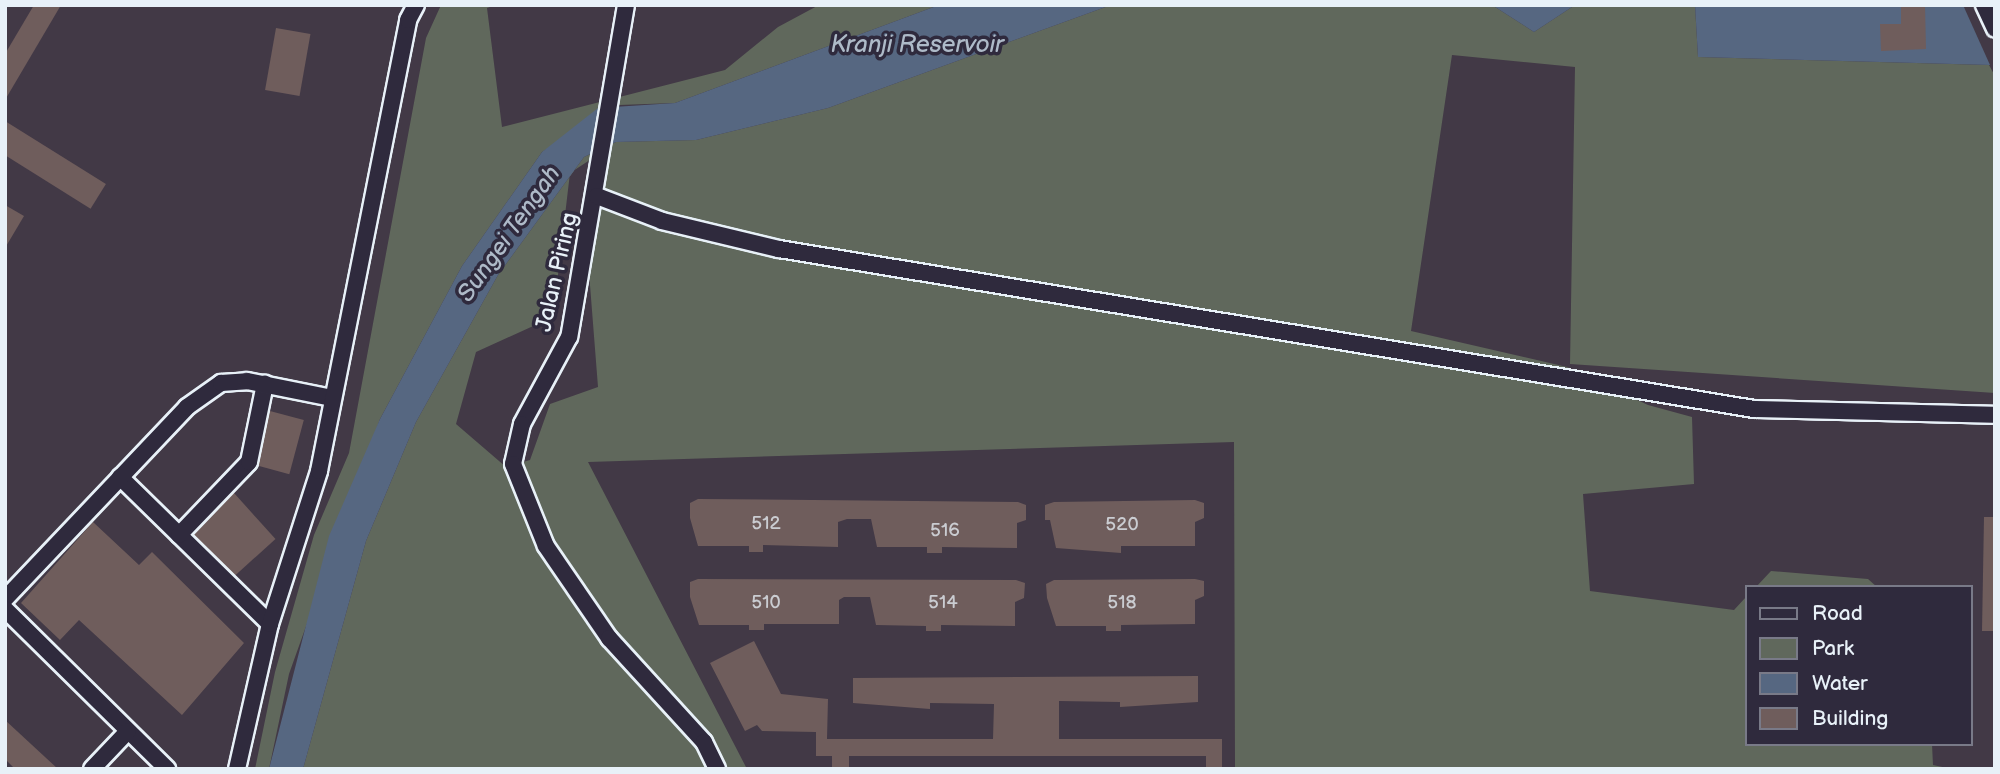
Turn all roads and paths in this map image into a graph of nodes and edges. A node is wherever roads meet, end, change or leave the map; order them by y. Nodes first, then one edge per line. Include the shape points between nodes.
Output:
1 (416, 5) edge
2 (626, 5) edge
3 (1984, 5) edge
4 (1995, 29) edge
5 (597, 196) junction
6 (265, 384) junction
7 (332, 398) junction
8 (1995, 415) edge
9 (120, 477) junction
10 (179, 535) junction
11 (5, 599) edge
12 (5, 609) edge
13 (270, 624) junction
14 (128, 732) junction
15 (92, 769) edge
16 (167, 769) edge
17 (237, 769) edge
18 (717, 769) edge

1 - 7 street via 408,20
2 - 5 street, Jalan Piring
3 - 4 street
5 - 8 street via 715,236 779,249 1754,410
5 - 18 street, Jalan Piring via 569,337 522,424 513,464 546,546 609,638 704,742
6 - 7 street
6 - 9 street via 221,383 187,407
6 - 10 street via 249,462
7 - 13 street via 319,471
9 - 10 street
9 - 11 street
10 - 13 street
12 - 14 street
13 - 17 street
14 - 15 street
14 - 16 street

